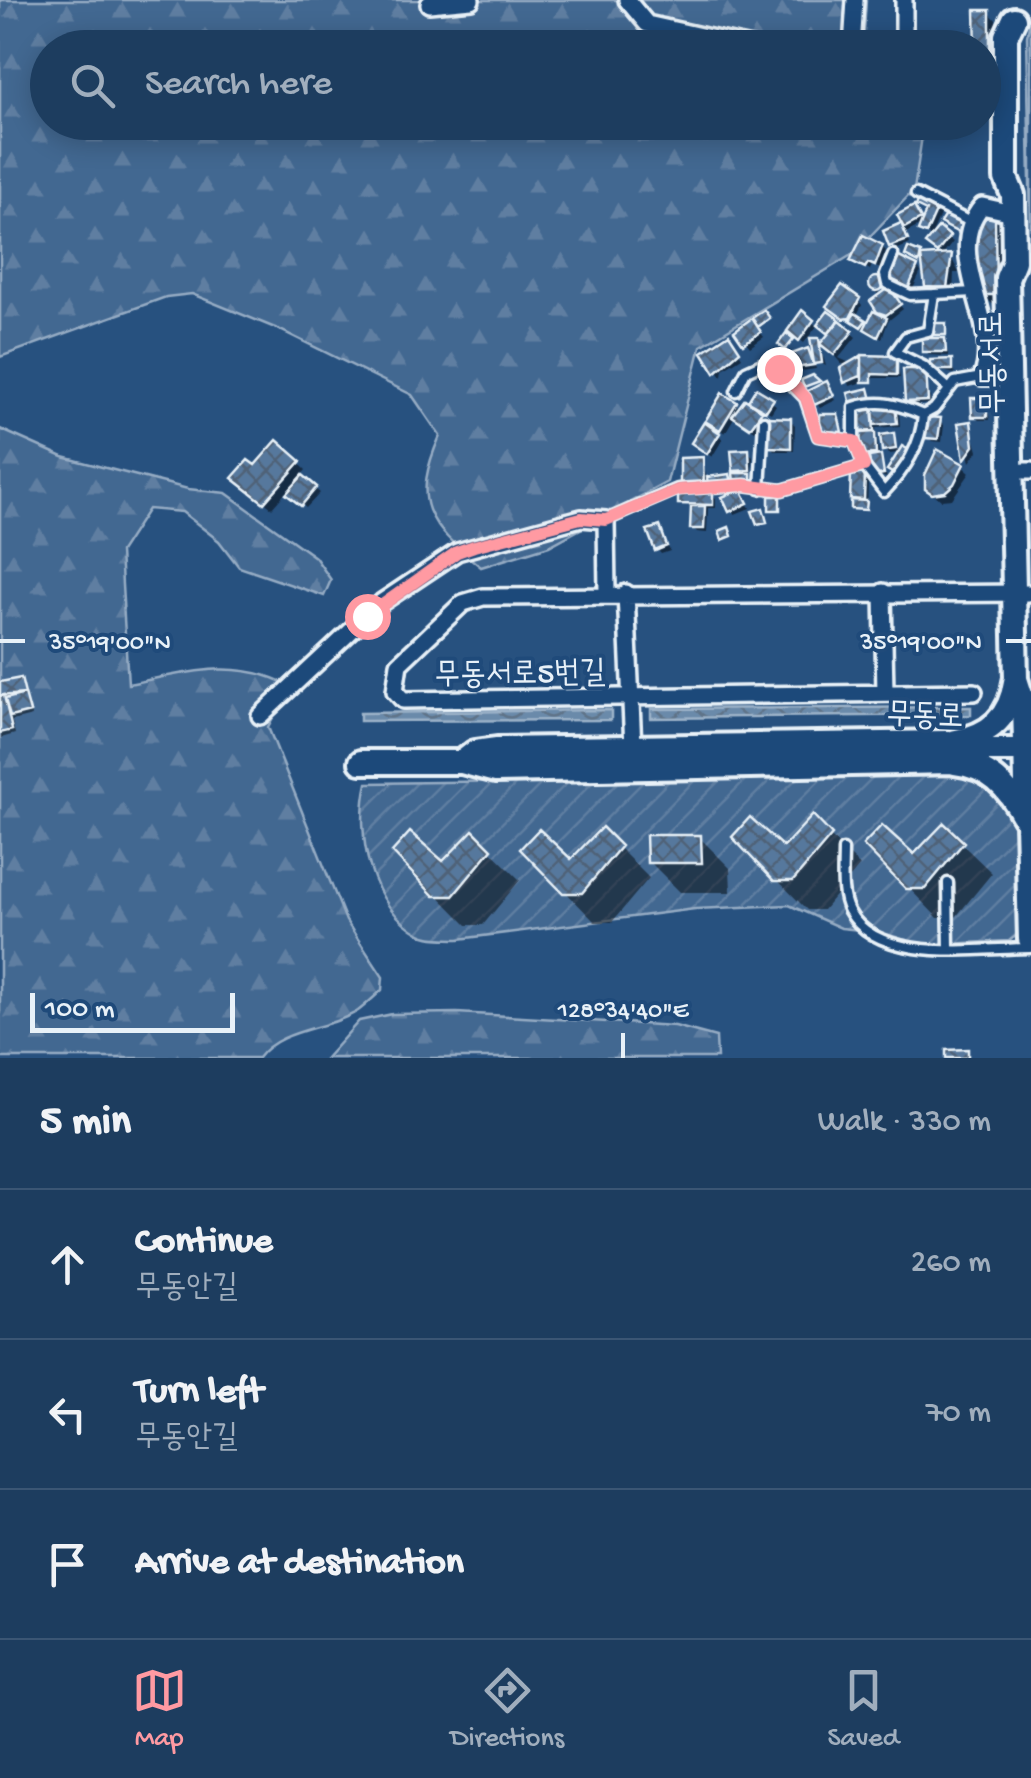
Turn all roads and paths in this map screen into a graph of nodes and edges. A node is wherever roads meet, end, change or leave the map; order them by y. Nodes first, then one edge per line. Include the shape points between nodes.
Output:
1 (627, 0) edge
2 (855, 0) edge
3 (904, 0) edge
4 (465, 1) edge
5 (428, 4) dead end
6 (1014, 9) edge
7 (675, 30) edge
8 (853, 30) edge
9 (904, 30) edge
10 (916, 194) dead end
11 (1017, 210) edge
12 (972, 223) junction
13 (893, 255) dead end
14 (1014, 261) junction
15 (975, 292) junction
16 (934, 294) junction
17 (982, 377) junction
18 (1008, 377) junction
19 (948, 388) junction
20 (736, 391) dead end
21 (922, 415) junction
22 (764, 421) dead end
23 (854, 441) junction
24 (864, 466) junction
25 (1028, 471) edge
26 (760, 489) junction
27 (606, 520) junction
28 (883, 592) junction
29 (607, 593) junction
30 (626, 593) junction
31 (1021, 593) junction
32 (1026, 679) edge
33 (974, 692) dead end
34 (885, 694) junction
35 (630, 697) junction
36 (260, 716) dead end
37 (633, 746) junction
38 (1028, 750) edge
39 (950, 752) junction
40 (360, 762) dead end
41 (462, 762) junction
42 (1029, 816) edge
43 (843, 850) dead end
44 (948, 883) dead end
45 (1030, 937) edge
46 (949, 949) junction

1 - 7 street via 648,24
2 - 8 street
3 - 9 street
4 - 5 street
6 - 11 main road, 무동서로 via 1006,36 1006,178
10 - 12 lane
11 - 12 street via 982,206
11 - 14 main road, 무동서로
12 - 15 street via 968,256
13 - 16 lane via 887,284 910,295
14 - 18 main road, 무동서로 via 1008,278
14 - 25 main road, 무동서로 via 1022,278
15 - 16 lane
15 - 17 street via 987,342
16 - 19 lane via 928,331 906,337 894,352
17 - 18 street
17 - 19 lane
18 - 31 main road, 무동서로
19 - 21 lane
20 - 23 lane via 746,371 768,361 806,398 818,436
21 - 23 lane via 899,404 854,407
21 - 24 lane via 922,434 884,492
22 - 26 lane
23 - 24 lane
24 - 26 lane via 782,490
25 - 31 main road, 무동서로
26 - 27 lane via 678,490
27 - 29 street
27 - 36 street via 581,518 457,552 382,602
28 - 30 street, 무동서로5번길
28 - 31 street, 무동서로5번길
28 - 34 street
29 - 30 street, 무동서로5번길
29 - 35 street, 무동서로5번길 via 473,598 398,664 395,691 402,700
30 - 35 street
31 - 32 main road, 무동서로
32 - 38 main road
32 - 39 main road via 996,724
33 - 34 street, 무동서로5번길
34 - 35 street, 무동서로5번길
35 - 37 street
37 - 39 main road, 무동로
37 - 41 main road, 무동로 via 496,749 474,752
38 - 39 main road, 무동로
38 - 42 main road
39 - 41 main road, 무동로 via 496,771
39 - 42 main road via 991,774
40 - 41 main road, 무동로
42 - 45 main road
43 - 46 lane via 847,907 860,925 910,949
44 - 46 lane
45 - 46 lane

